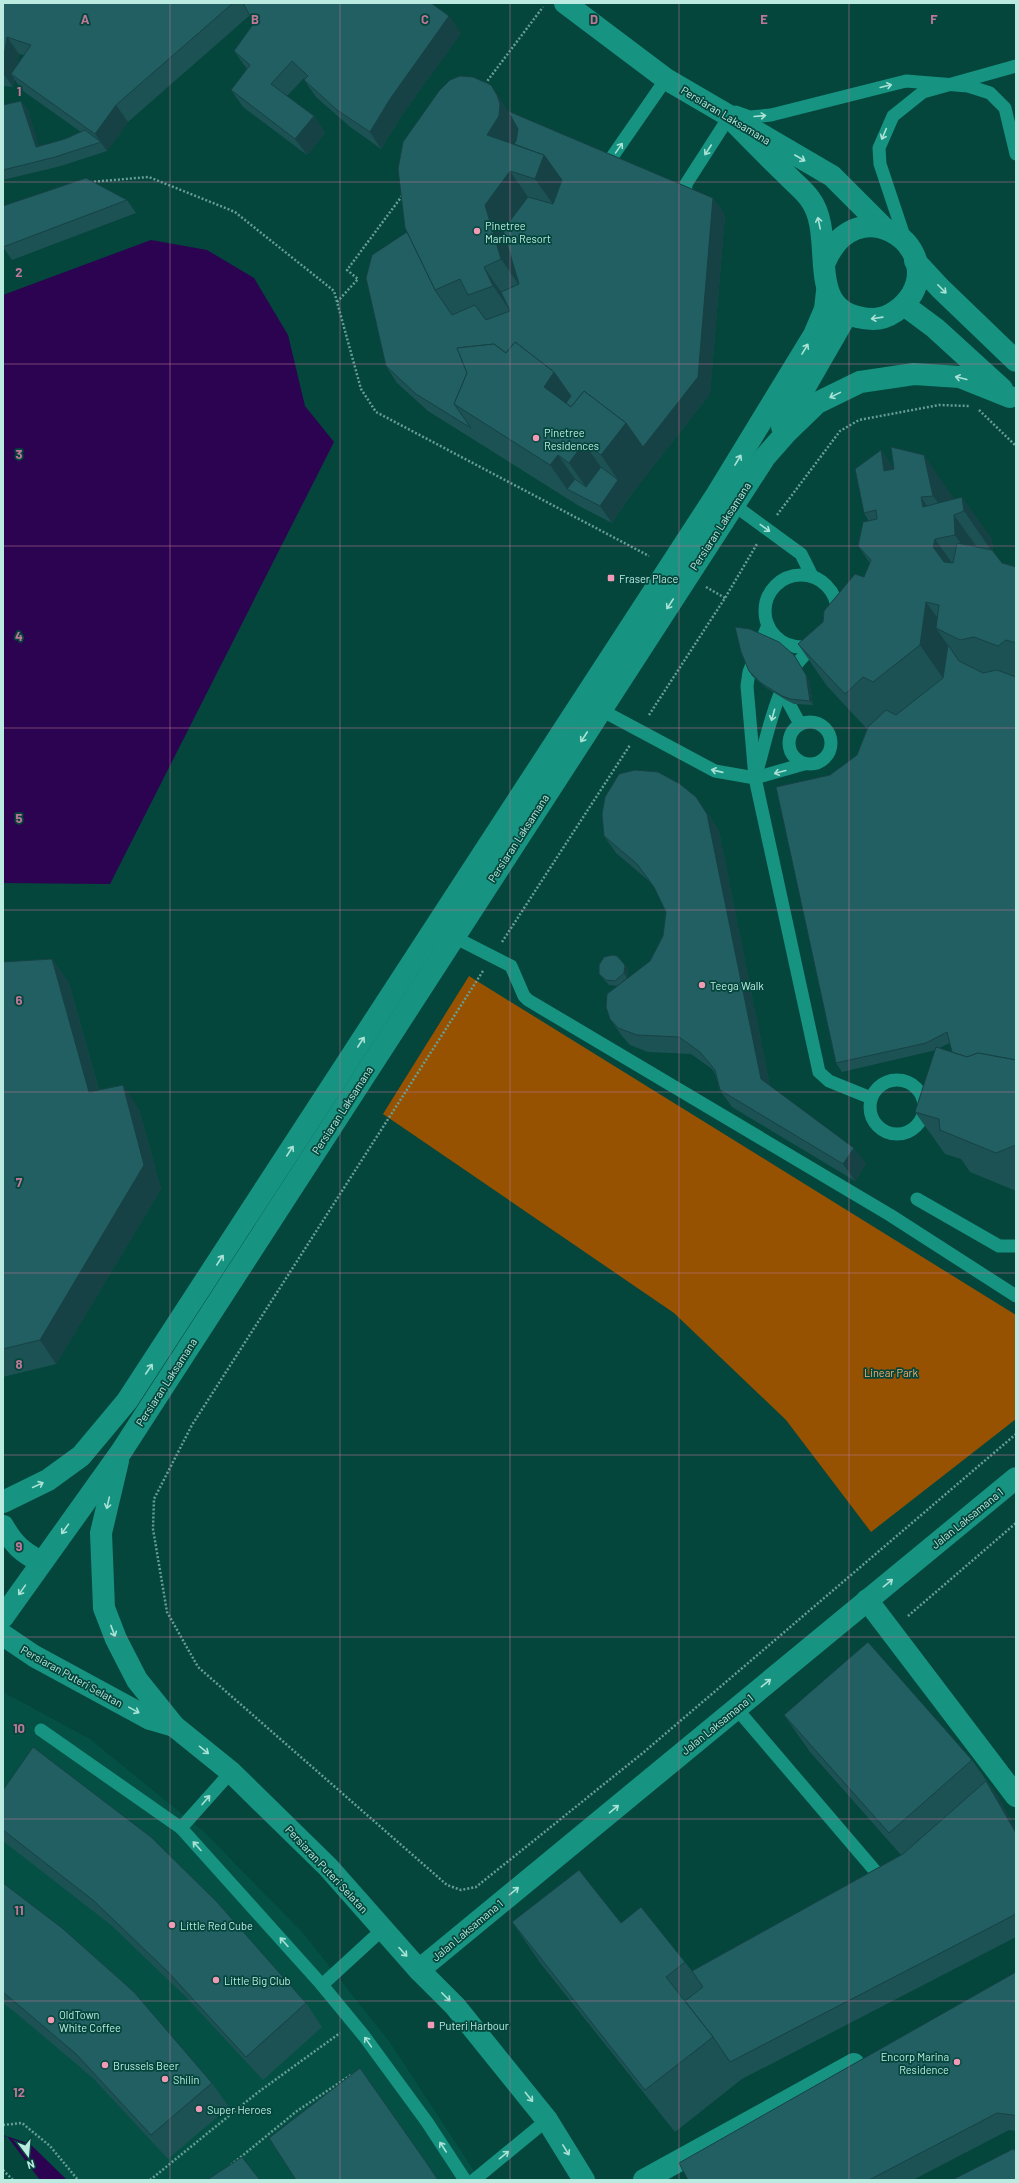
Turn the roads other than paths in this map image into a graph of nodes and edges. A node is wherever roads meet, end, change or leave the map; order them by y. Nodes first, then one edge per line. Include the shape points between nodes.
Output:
1 (565, 3) edge
2 (1016, 66) edge
3 (666, 79) junction
4 (944, 85) junction
5 (708, 105) junction
6 (729, 117) junction
7 (1016, 154) edge
8 (596, 181) edge
9 (684, 216) edge
10 (884, 228) junction
11 (911, 251) junction
12 (825, 262) junction
13 (827, 291) junction
14 (904, 305) junction
15 (848, 314) junction
16 (1016, 361) edge
17 (1013, 399) edge
18 (765, 457) junction
19 (725, 500) junction
20 (679, 572) junction
21 (812, 576) junction
22 (830, 589) junction
23 (846, 594) edge
24 (768, 625) junction
25 (824, 638) junction
26 (781, 689) junction
27 (601, 710) junction
28 (800, 724) junction
29 (804, 764) junction
30 (755, 778) junction
31 (454, 937) junction
32 (871, 1098) junction
33 (917, 1199) dead end
34 (1016, 1246) edge
35 (1016, 1296) edge
36 (120, 1452) junction
37 (1016, 1478) edge
38 (3, 1502) edge
39 (3, 1526) edge
40 (41, 1562) junction
41 (867, 1600) junction
42 (3, 1617) edge
43 (3, 1635) edge
44 (736, 1708) junction
45 (174, 1726) junction
46 (41, 1730) dead end
47 (231, 1772) junction
48 (1016, 1796) edge
49 (181, 1828) junction
50 (876, 1872) edge
51 (383, 1929) junction
52 (419, 1970) junction
53 (322, 1985) junction
54 (871, 2054) edge
55 (547, 2120) junction
56 (649, 2179) edge
57 (465, 2180) edge
58 (474, 2180) edge
59 (584, 2180) edge

1 - 3 street, Persiaran Laksamana
2 - 4 lane
3 - 5 street, Persiaran Laksamana
8 -> 3 lane
5 -> 4 lane via 750,116 771,115 906,82
4 - 7 lane via 968,86 990,93 1004,108
4 -> 11 lane via 924,92 893,116 879,148 880,164
5 - 6 street, Persiaran Laksamana
6 -> 9 lane via 686,184
6 -> 10 street, Persiaran Laksamana via 832,176
12 -> 6 street via 819,222 811,200
10 - 11 street via 896,234
10 - 12 street via 869,226 854,229 841,236 831,248
11 - 14 street via 917,278 913,292
11 -> 16 street via 940,288
12 - 13 street via 824,277
13 - 15 street via 836,304
19 -> 13 street, Persiaran Laksamana via 814,335 825,309
14 -> 15 street via 892,314 877,319
14 - 17 street, Persiaran Laksamana via 935,328
15 - 18 street
17 -> 18 street, Persiaran Laksamana via 960,377 914,374 860,382 817,403
18 - 19 street, Persiaran Laksamana
19 - 20 street
19 -> 21 lane via 801,554
20 -> 27 street, Persiaran Laksamana
38 -> 20 street via 48,1480 81,1456 127,1401
21 - 22 lane
21 - 24 lane via 791,576 774,587 766,603
22 - 23 lane
22 - 25 lane via 837,609 832,630
24 - 25 lane via 778,638 793,646 804,647
24 - 30 lane via 749,672
25 - 26 lane via 803,655
26 - 28 lane
26 -> 30 lane
30 -> 27 lane via 705,768
27 -> 31 street, Persiaran Laksamana
28 - 29 lane via 790,734 788,742 792,755
28 - 29 lane via 820,724 826,728 832,741 829,754 824,760
29 -> 30 lane
30 - 32 lane via 819,1072 829,1081
31 - 35 lane via 511,966 528,1000 890,1215
31 - 36 street, Persiaran Laksamana
32 - 32 lane via 875,1090 883,1084 891,1080 901,1080 917,1089 922,1097 922,1115 911,1130 892,1133 876,1125 870,1107
33 - 34 lane via 999,1246
36 -> 40 street, Persiaran Laksamana
36 -> 45 street via 101,1533 104,1608 116,1639 137,1680
41 -> 37 street, Jalan Laksamana 1
39 - 40 street via 22,1552
40 -> 42 street, Persiaran Laksamana
44 -> 41 street, Jalan Laksamana 1
41 - 48 street
43 -> 45 street, Persiaran Puteri Selatan via 34,1656 150,1719
44 - 50 lane
52 -> 44 street, Jalan Laksamana 1
45 -> 47 street, Persiaran Puteri Selatan
46 - 49 lane
49 -> 47 lane
47 - 51 street, Persiaran Puteri Selatan via 328,1867
53 -> 49 lane
51 -> 52 street, Persiaran Puteri Selatan
51 - 53 lane
52 -> 55 street, Persiaran Puteri Selatan via 455,2006
57 -> 53 lane via 427,2122
54 - 56 street
58 -> 55 lane
55 -> 59 street, Persiaran Puteri Selatan

